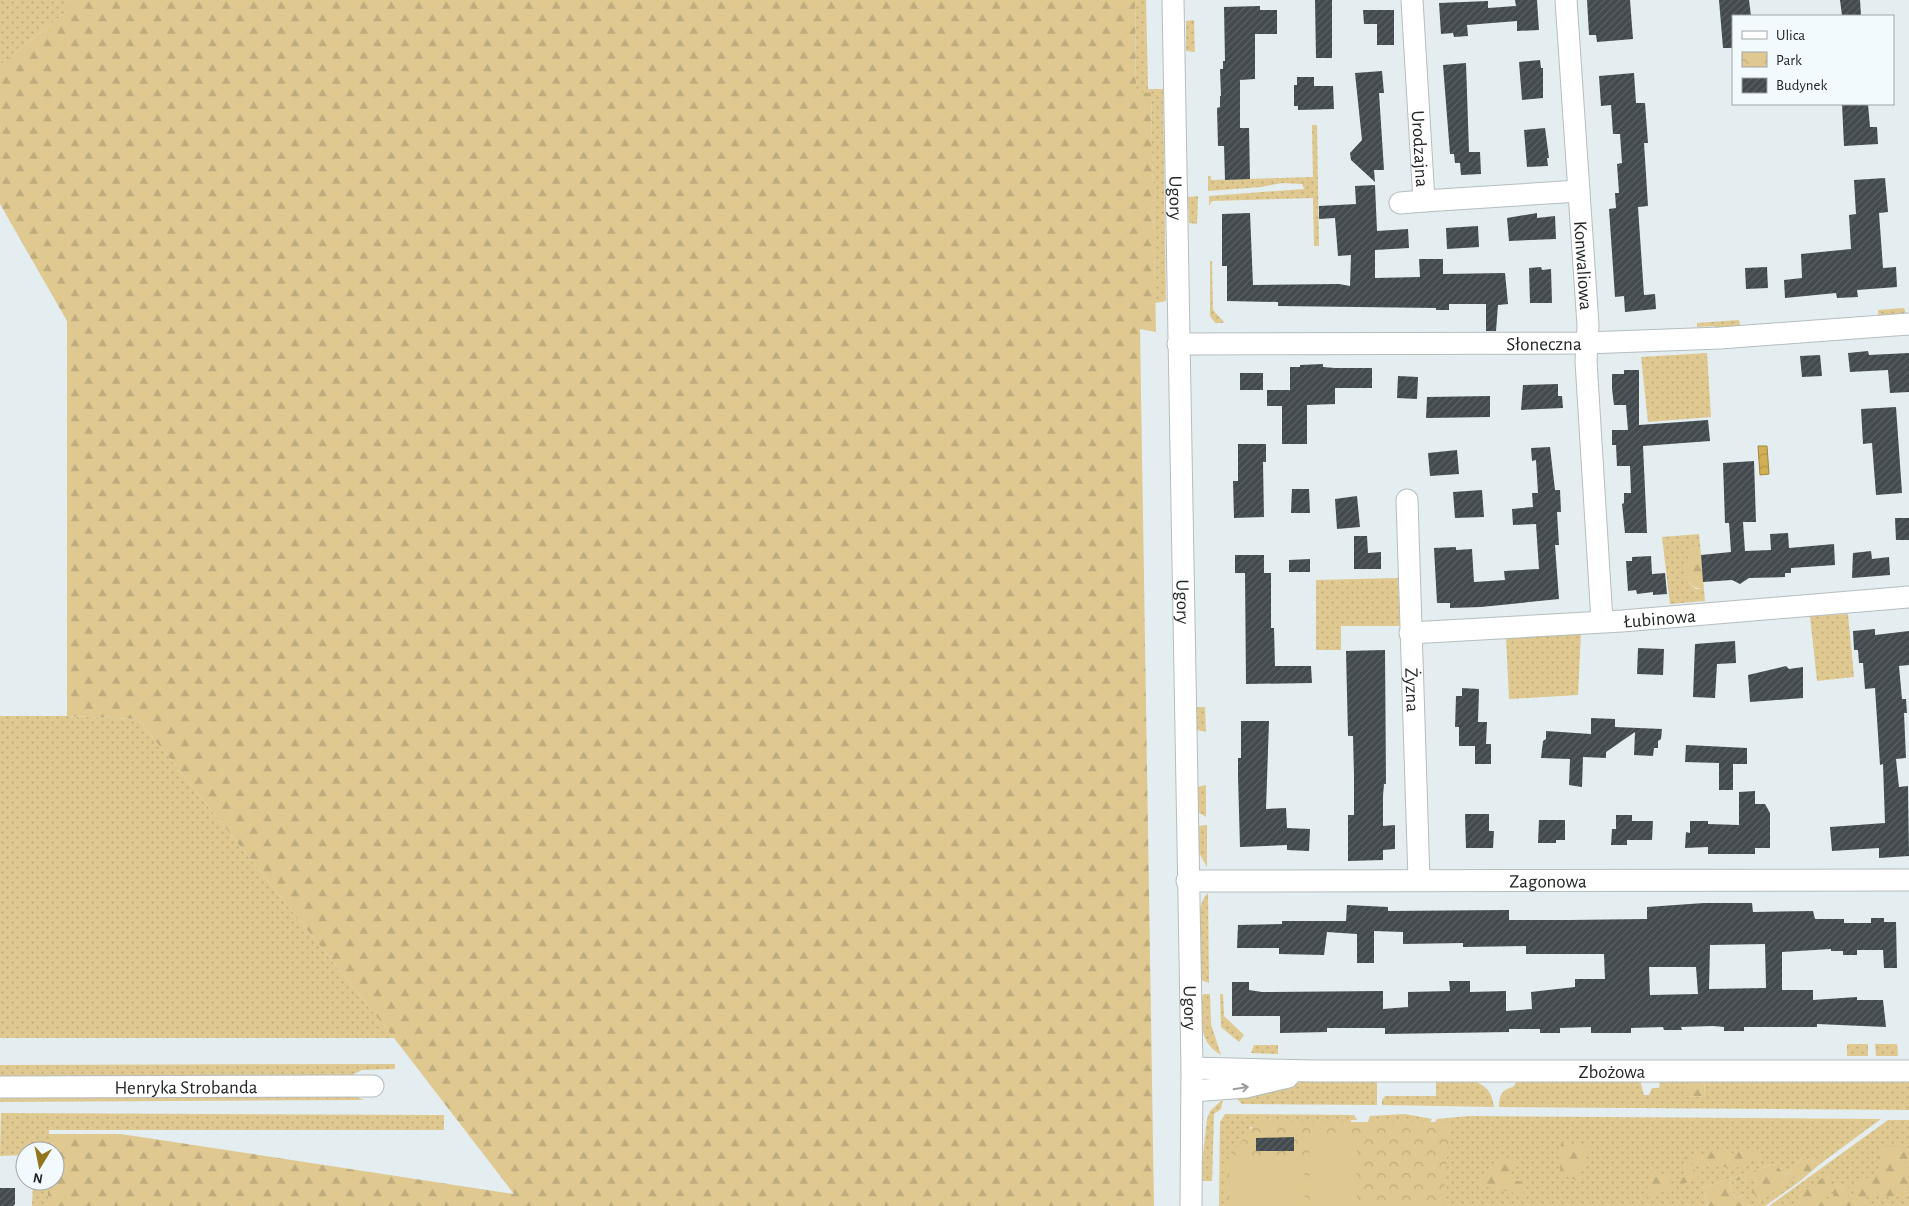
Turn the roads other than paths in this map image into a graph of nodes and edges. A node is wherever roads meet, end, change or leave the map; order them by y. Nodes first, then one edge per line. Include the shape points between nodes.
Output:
1 (1173, 0) edge
2 (1412, 0) edge
3 (1566, 0) edge
4 (1579, 190) junction
5 (1424, 201) junction
6 (1400, 203) dead end
7 (1909, 324) edge
8 (1586, 343) junction
9 (1178, 344) junction
10 (1407, 500) dead end
11 (1909, 598) edge
12 (1602, 622) junction
13 (1410, 633) junction
14 (1419, 880) junction
15 (1909, 880) edge
16 (1187, 881) junction
17 (1192, 1068) junction
18 (1314, 1071) junction
19 (1909, 1071) edge
20 (373, 1086) dead end
21 (0, 1087) edge
22 (1192, 1091) junction
23 (1192, 1206) edge

1 - 9 street, Ugory
2 - 5 street, Urodzajna
3 - 4 street, Konwaliowa
4 - 5 street, Urodzajna
4 - 8 street, Konwaliowa via 1588,325
5 - 6 street
7 - 8 street, Słoneczna via 1720,338
8 - 9 street, Słoneczna
8 - 12 street, Konwaliowa
9 - 16 street, Ugory
10 - 13 street, Żyzna
11 - 12 street, Łubinowa
12 - 13 street, Łubinowa
13 - 14 street, Żyzna
14 - 15 street, Zagonowa
14 - 16 street, Zagonowa
16 - 17 street, Ugory
17 - 18 street, Zbożowa
17 - 22 street, Ugory
18 - 19 street, Zbożowa
22 -> 18 street, Zbożowa via 1246,1087
20 - 21 street, Henryka Strobanda
22 - 23 street, Ugory

